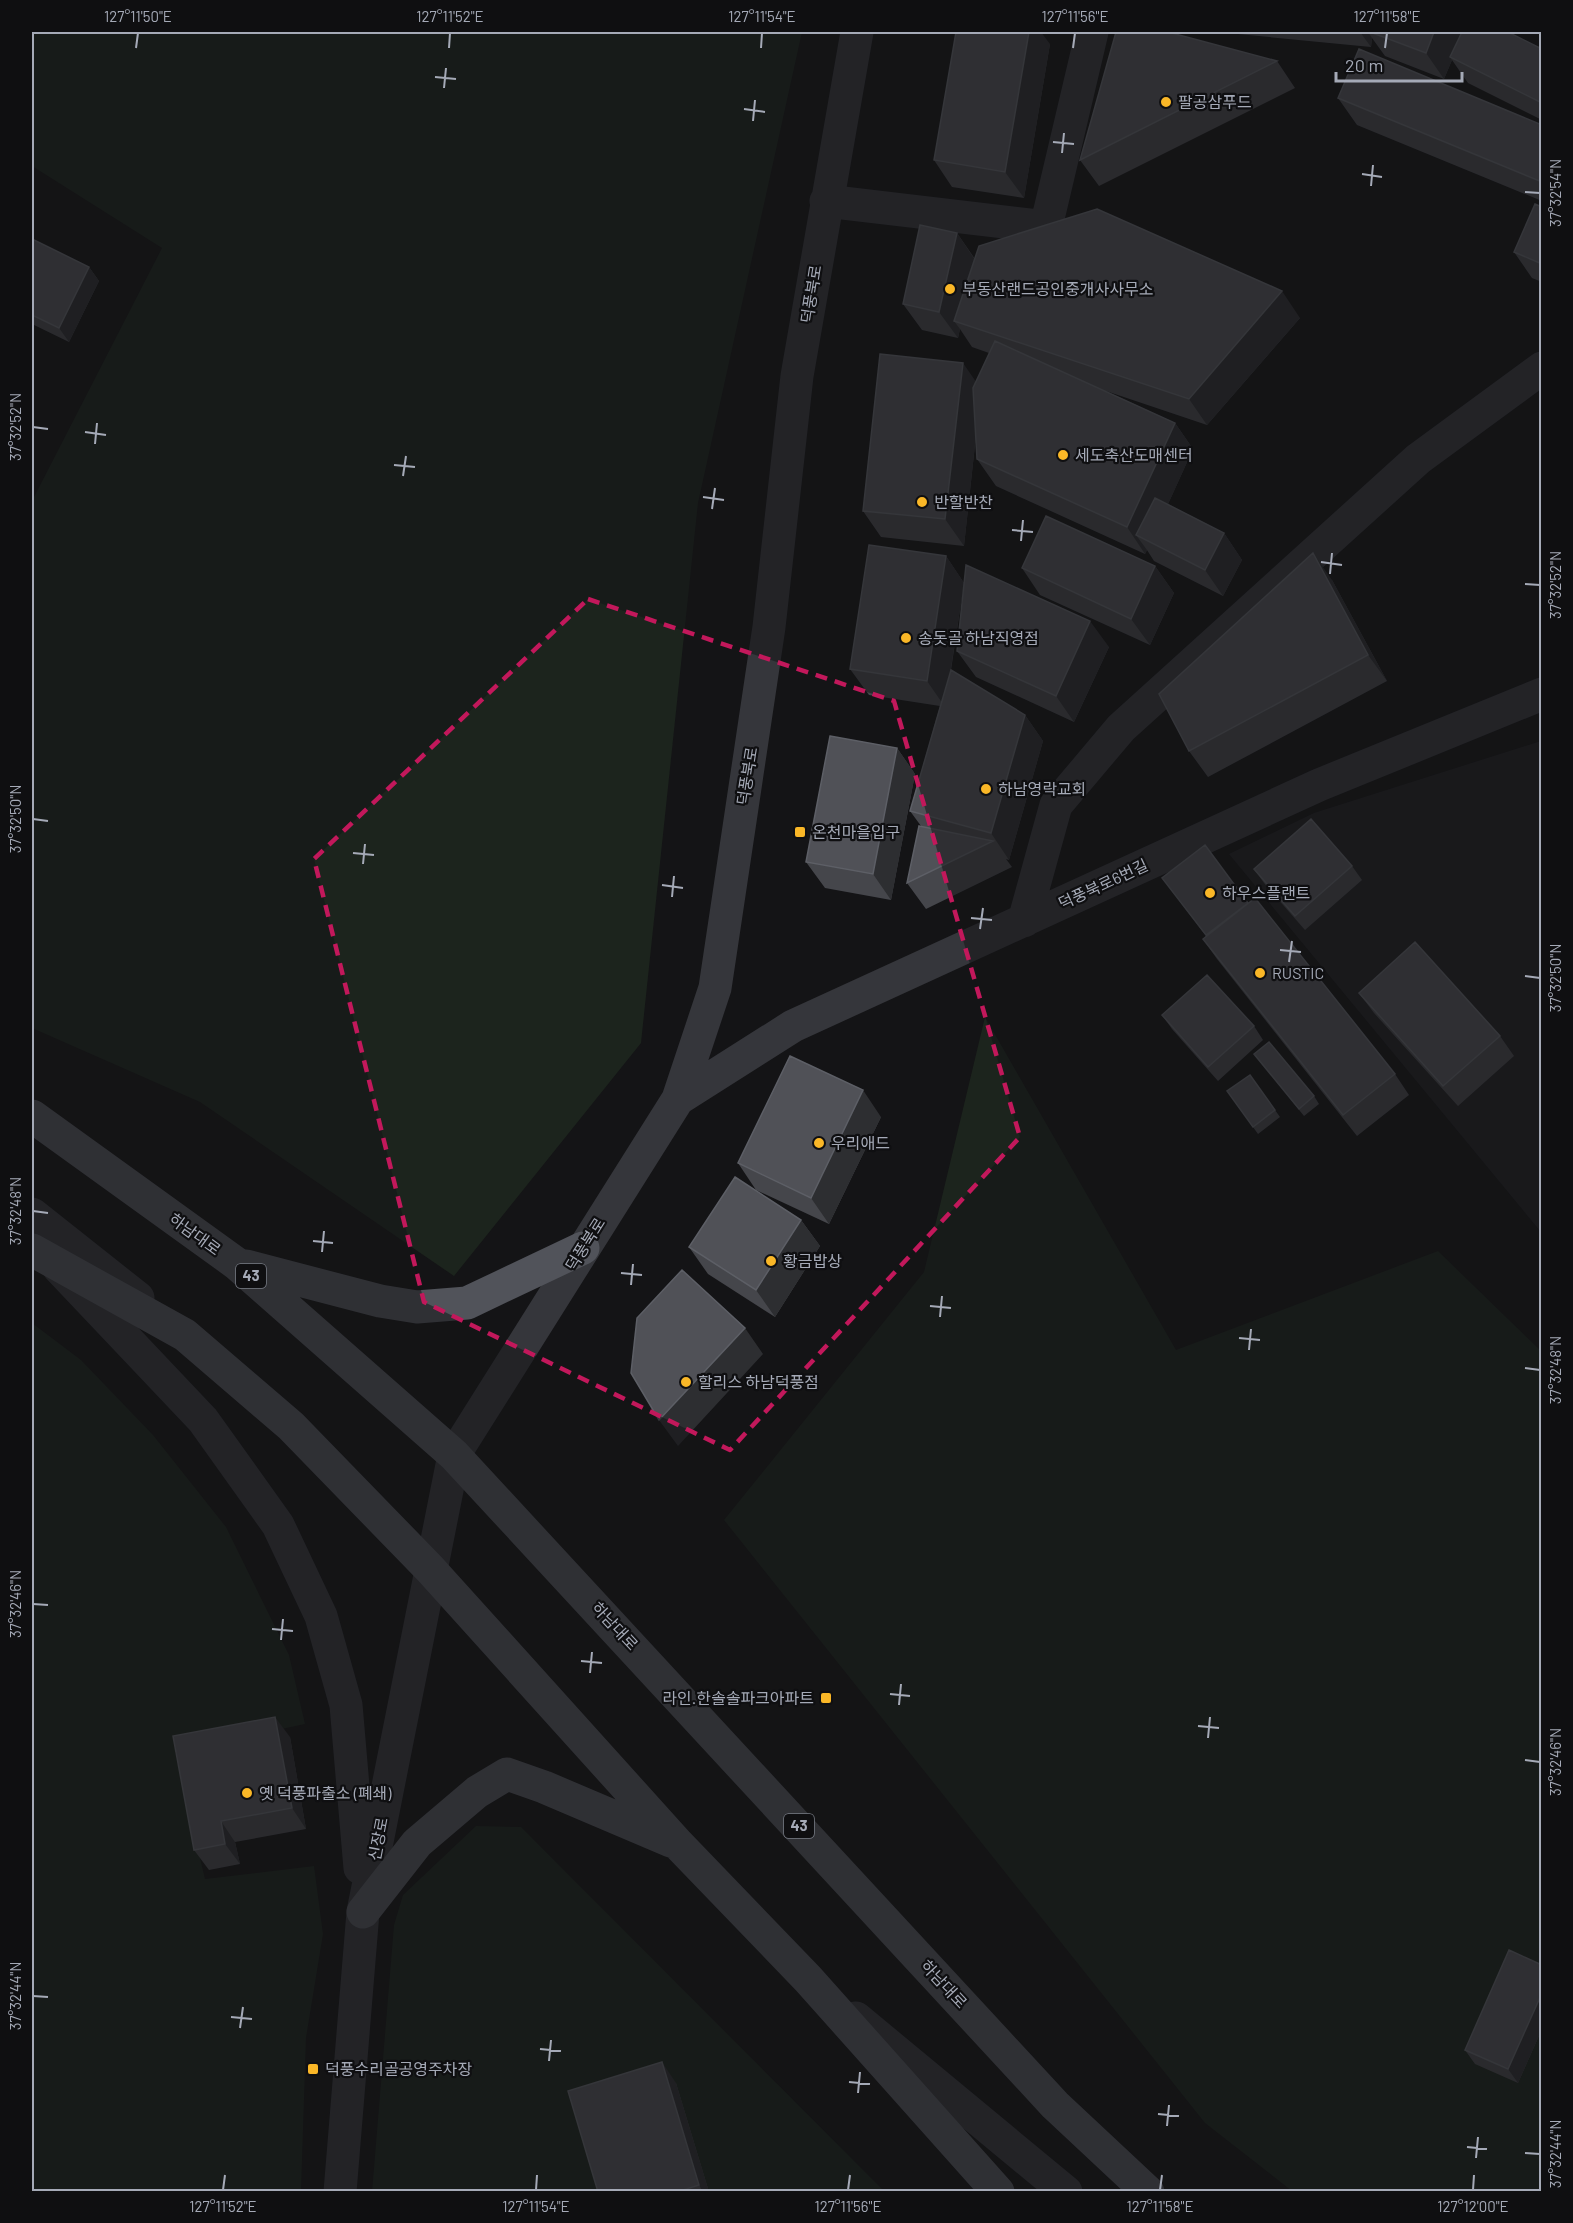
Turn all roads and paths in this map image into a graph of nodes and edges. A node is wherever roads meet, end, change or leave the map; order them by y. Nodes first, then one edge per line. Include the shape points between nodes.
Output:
1 (857, 32) edge
2 (1092, 32) edge
3 (826, 201) junction
4 (1542, 368) edge
5 (1542, 694) edge
6 (1024, 921) junction
7 (678, 1099) junction
8 (32, 1116) edge
9 (32, 1214) edge
10 (583, 1248) junction
11 (42, 1256) edge
12 (237, 1264) junction
13 (185, 1335) junction
14 (454, 1455) junction
15 (430, 1569) junction
16 (678, 1844) junction
17 (363, 1912) junction
18 (808, 1979) junction
19 (340, 2192) edge
20 (998, 2192) edge
21 (1066, 2192) edge
22 (1149, 2192) edge

1 - 3 street, 덕풍북로
2 - 3 street via 1046,227
3 - 7 street, 덕풍북로 via 797,376 769,627 715,988
4 - 6 street via 1418,459 1121,728 1056,806
5 - 6 street, 덕풍북로6번길 via 1319,785
6 - 7 street, 덕풍북로6번길 via 793,1026
7 - 10 street, 덕풍북로
8 - 12 main road, 하남대로 / 43
9 - 13 street
10 - 12 main road via 467,1303 417,1307
10 - 14 street, 덕풍북로
11 - 13 main road
11 - 17 street via 203,1420 278,1525 321,1616 346,1705
12 - 14 main road, 하남대로 / 43
13 - 15 main road via 291,1426
14 - 15 street, 신장로
14 - 22 main road, 하남대로 / 43 via 1055,2105
15 - 16 main road
15 - 17 street, 신장로
16 - 17 main road via 507,1774 477,1792 417,1843
16 - 18 main road
17 - 19 street, 신장로
18 - 20 main road
18 - 21 street

